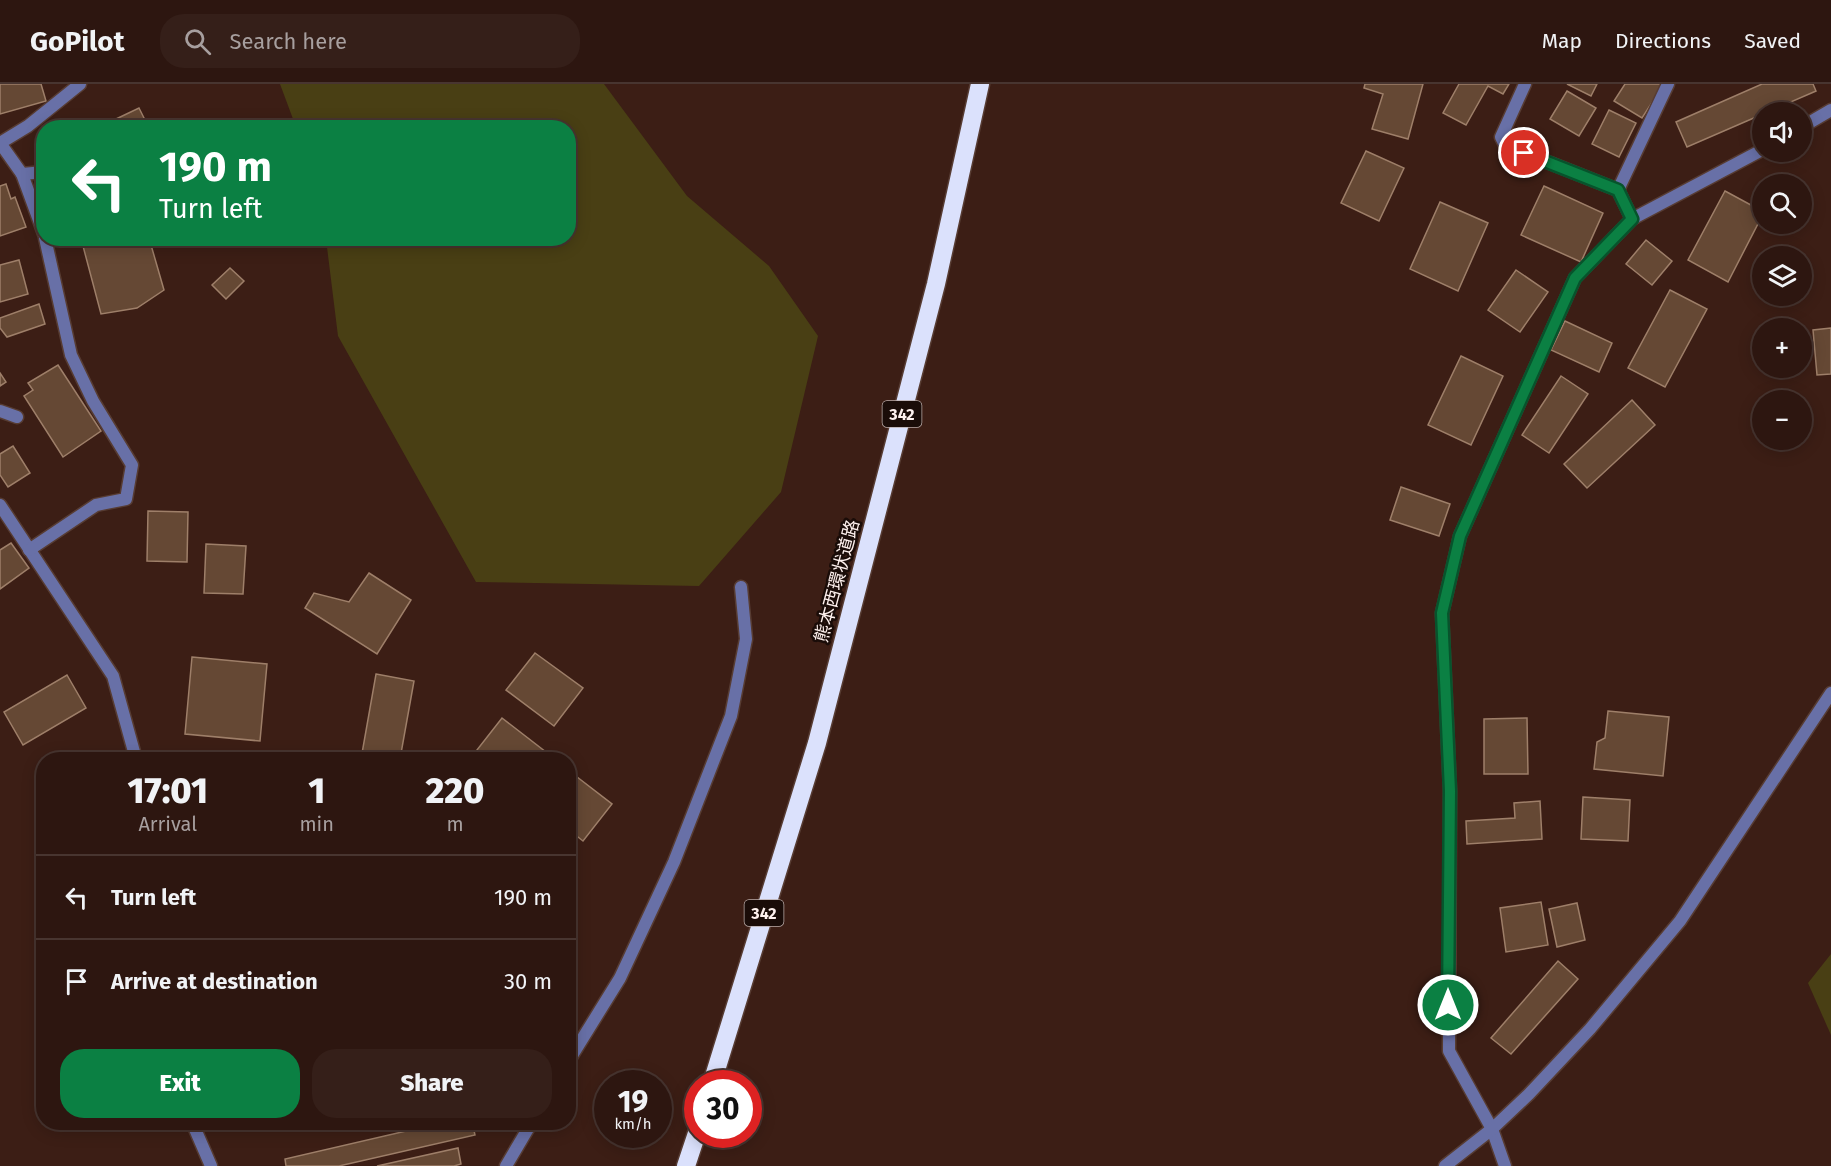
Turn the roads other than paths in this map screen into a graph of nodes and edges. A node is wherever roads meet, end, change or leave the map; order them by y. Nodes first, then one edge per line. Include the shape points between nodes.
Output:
1 (80, 84) edge
2 (980, 84) edge
3 (1525, 84) edge
4 (1668, 84) edge
5 (1831, 110) edge
6 (1812, 121) edge
7 (0, 143) edge
8 (1752, 155) edge
9 (36, 173) edge
10 (22, 174) junction
11 (1618, 190) junction
12 (36, 213) edge
13 (1632, 219) junction
14 (46, 246) edge
15 (0, 411) edge
16 (17, 417) dead end
17 (0, 505) edge
18 (29, 550) junction
19 (741, 587) dead end
20 (1831, 693) edge
21 (134, 752) edge
22 (576, 1049) edge
23 (716, 1070) edge
24 (1492, 1129) junction
25 (196, 1130) edge
26 (527, 1130) edge
27 (692, 1148) edge
28 (212, 1166) edge
29 (506, 1166) edge
30 (686, 1166) edge
31 (1445, 1166) edge
32 (1505, 1166) edge

1 - 7 street
2 - 23 highway, 熊本西環状道路 / 342 via 936,284 817,743
3 - 11 street via 1501,137 1506,146
4 - 11 street
5 - 6 street
7 - 10 street
8 - 13 street
9 - 10 street
10 - 12 street
11 - 13 street
13 - 24 street via 1575,278 1460,536 1442,613 1450,791 1449,1051
14 - 18 street via 71,355 93,401 132,465 126,499 96,505
15 - 16 street
17 - 18 street
18 - 21 street via 113,676
19 - 22 street via 746,639 731,716 674,862 640,936 620,978
20 - 24 street via 1680,921 1590,1029
24 - 31 street
24 - 32 street
25 - 28 street
26 - 29 street
27 - 30 highway

